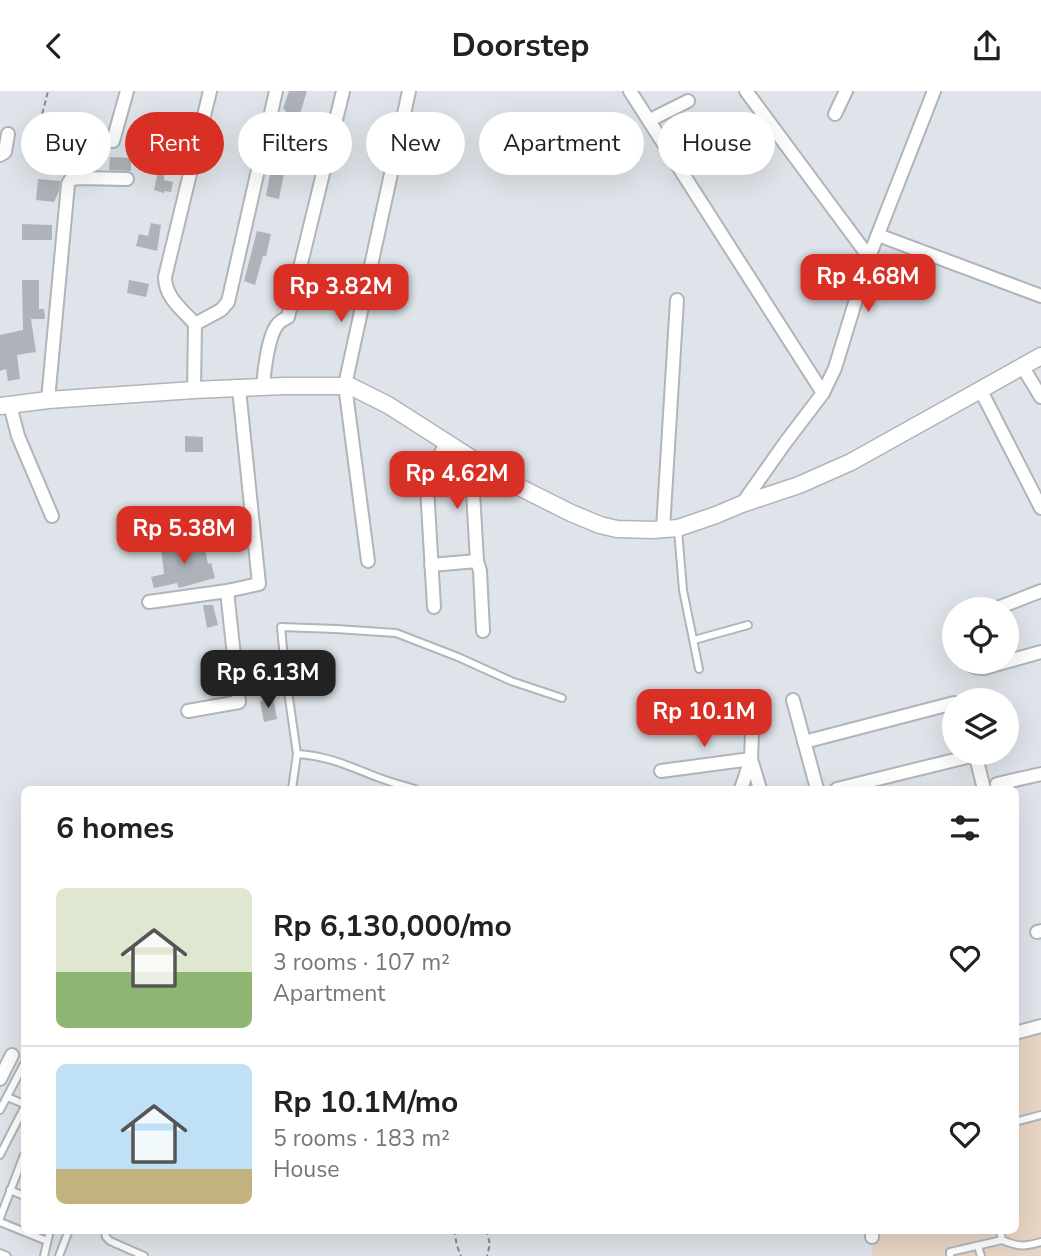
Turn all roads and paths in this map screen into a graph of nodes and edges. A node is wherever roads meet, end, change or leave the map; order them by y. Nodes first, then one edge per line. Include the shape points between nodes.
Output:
1 (48, 91) edge
2 (127, 91) edge
3 (209, 91) edge
4 (276, 91) edge
5 (343, 91) edge
6 (409, 91) edge
7 (630, 91) edge
8 (746, 91) edge
9 (846, 91) edge
10 (929, 94) edge
11 (688, 101) dead end
12 (43, 112) edge
13 (835, 114) dead end
14 (650, 120) junction
15 (658, 133) edge
16 (8, 134) dead end
17 (113, 141) dead end
18 (0, 155) edge
19 (685, 175) edge
20 (127, 179) dead end
21 (878, 235) junction
22 (869, 257) junction
23 (1041, 296) edge
24 (677, 300) dead end
25 (195, 324) junction
26 (1041, 356) edge
27 (1022, 366) junction
28 (345, 386) junction
29 (263, 387) junction
30 (239, 389) junction
31 (194, 390) junction
32 (980, 390) junction
33 (823, 393) junction
34 (1041, 397) edge
35 (48, 400) junction
36 (5, 406) edge
37 (446, 443) junction
38 (471, 459) junction
39 (742, 504) junction
40 (1041, 508) edge
41 (52, 516) dead end
42 (670, 529) junction
43 (368, 561) dead end
44 (477, 561) junction
45 (431, 565) junction
46 (227, 591) junction
47 (1041, 591) edge
48 (1019, 600) edge
49 (149, 602) dead end
50 (433, 607) dead end
51 (748, 625) dead end
52 (483, 631) dead end
53 (694, 641) junction
54 (1041, 652) edge
55 (1019, 658) edge
56 (699, 669) dead end
57 (562, 698) dead end
58 (793, 700) dead end
59 (752, 706) dead end
60 (942, 706) edge
61 (188, 711) dead end
62 (804, 742) junction
63 (297, 754) junction
64 (751, 759) junction
65 (942, 762) edge
66 (978, 765) edge
67 (661, 771) dead end
68 (1041, 773) edge
69 (997, 784) dead end
70 (292, 786) edge
71 (406, 786) edge
72 (742, 786) edge
73 (759, 786) edge
74 (816, 786) edge
75 (849, 786) edge
76 (983, 786) edge
77 (1041, 1026) edge
78 (1019, 1032) edge
79 (12, 1055) dead end
80 (21, 1070) edge
81 (0, 1079) edge
82 (7, 1097) junction
83 (21, 1104) edge
84 (0, 1110) edge
85 (21, 1112) edge
86 (1041, 1115) edge
87 (1019, 1121) edge
88 (0, 1155) edge
89 (21, 1166) edge
90 (10, 1190) junction
91 (21, 1195) edge
92 (0, 1220) edge
93 (21, 1226) edge
94 (67, 1234) edge
95 (105, 1234) edge
96 (455, 1234) edge
97 (487, 1234) edge
98 (1001, 1234) edge
99 (49, 1235) edge
100 (65, 1240) junction
101 (1002, 1240) junction
102 (1041, 1242) edge
103 (978, 1246) junction
104 (0, 1253) edge
105 (7, 1256) edge
106 (44, 1256) edge
107 (59, 1256) edge
108 (144, 1256) edge
109 (461, 1256) edge
110 (487, 1256) edge
111 (950, 1256) edge
112 (981, 1256) edge

1 - 12 path
2 - 17 street
3 - 25 street via 165,277 166,291
4 - 25 street via 228,302
5 - 29 street via 288,317 277,324
6 - 28 street
7 - 14 street
8 - 22 street
9 - 13 street
10 - 21 street
11 - 14 street
14 - 15 street
16 - 18 street via 6,150
19 - 33 street
20 - 35 street via 80,178 68,184
21 - 22 street
21 - 23 street
22 - 33 street
24 - 42 street
25 - 31 street
26 - 27 street
27 - 32 street
27 - 34 street
28 - 29 street
28 - 37 street via 388,405
28 - 43 street
29 - 30 street
30 - 31 street
30 - 46 street via 259,584
31 - 35 street
32 - 39 street via 851,462
32 - 40 street
33 - 39 street
35 - 36 street
36 - 41 street
37 - 38 street
37 - 45 street via 427,487
38 - 42 street via 600,525 625,530
38 - 44 street
39 - 42 street
42 - 53 lane
44 - 45 street
44 - 52 street
45 - 50 street
46 - 49 street
46 - 61 street via 246,701
47 - 48 street
51 - 53 lane
53 - 56 lane
54 - 55 street
57 - 63 lane via 397,633 281,627
58 - 62 street
59 - 64 street
60 - 62 street
62 - 74 street
63 - 70 lane
63 - 71 lane via 340,761
64 - 67 street
64 - 72 street
64 - 73 street
65 - 75 street
66 - 76 street
68 - 69 street
77 - 78 street
79 - 81 street
80 - 82 lane
82 - 83 lane
82 - 84 lane
85 - 88 lane
86 - 87 lane
89 - 90 lane
90 - 91 lane
90 - 92 lane
92 - 93 lane
94 - 100 lane
95 - 108 lane via 110,1241
96 - 109 path
97 - 110 path
98 - 101 lane
99 - 100 lane
99 - 106 lane
100 - 107 lane
101 - 102 lane via 1024,1247
101 - 103 lane
103 - 111 lane via 950,1252
103 - 112 lane
104 - 105 lane

